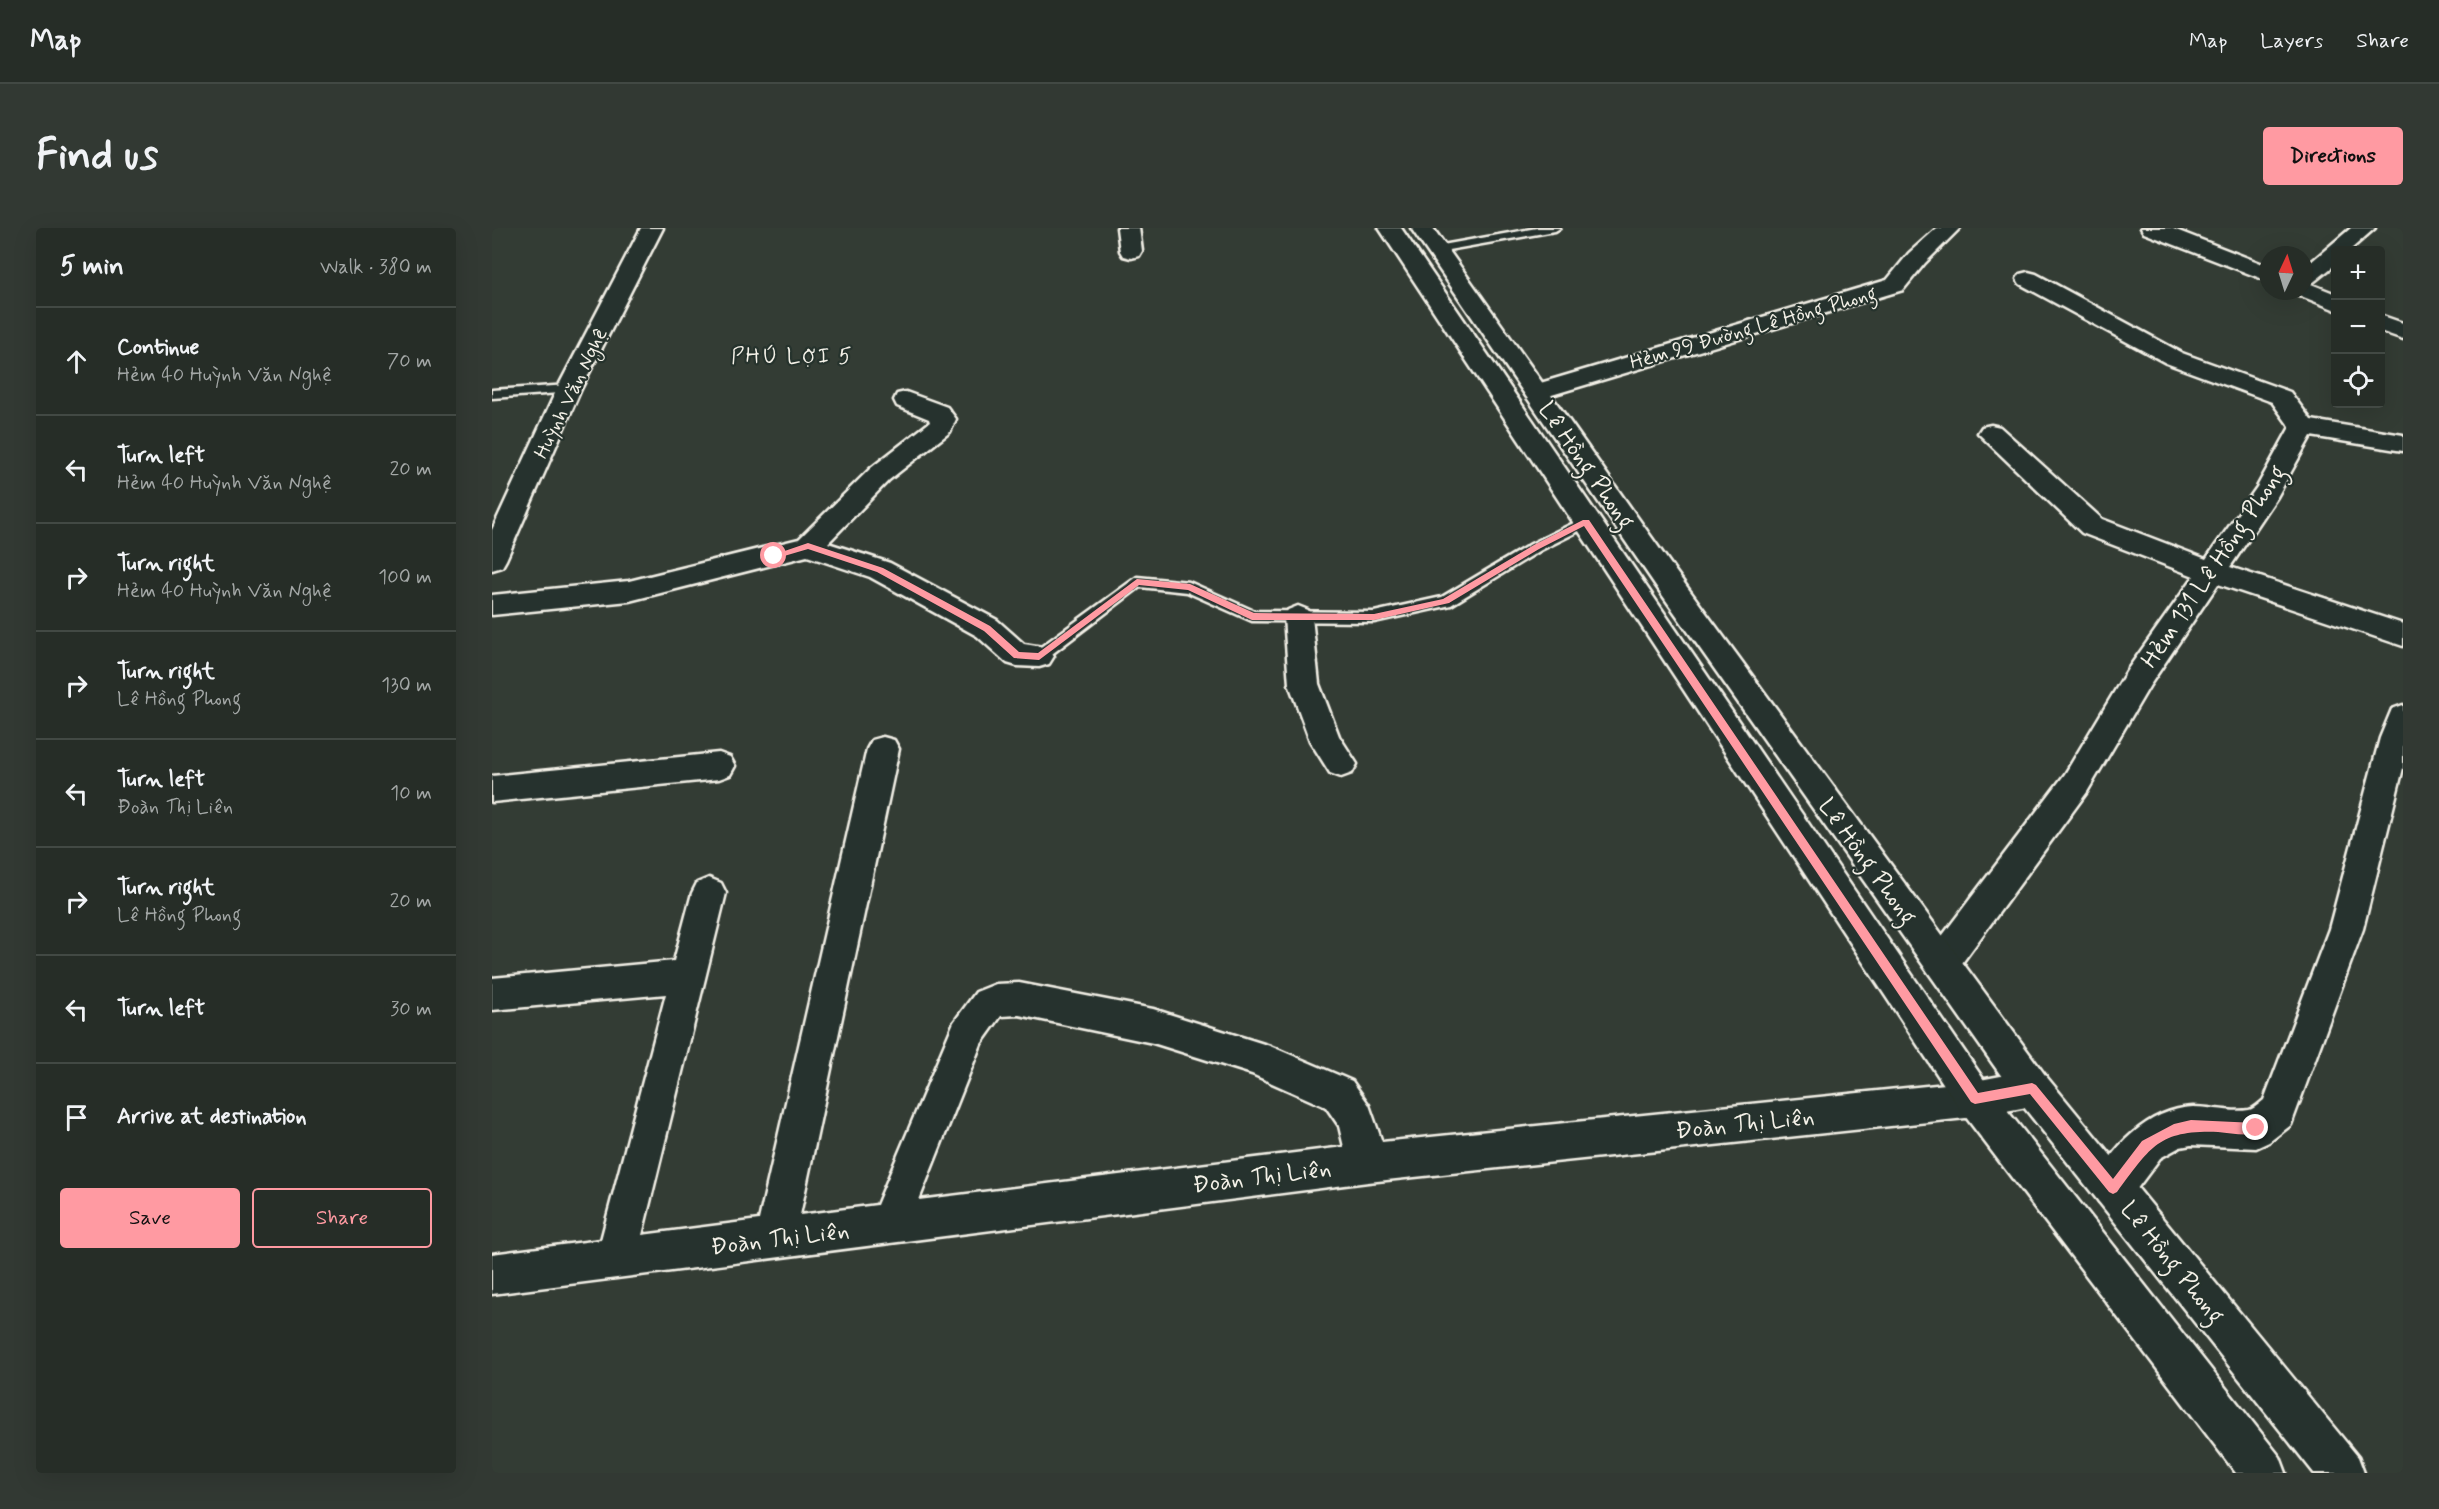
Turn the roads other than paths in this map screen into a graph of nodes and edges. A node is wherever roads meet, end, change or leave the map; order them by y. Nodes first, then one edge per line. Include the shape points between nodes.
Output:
1 (652, 228) edge
2 (1128, 228) edge
3 (1390, 228) edge
4 (1555, 228) edge
5 (1949, 228) edge
6 (2152, 228) edge
7 (2364, 228) edge
8 (1430, 238) edge
9 (2342, 246) edge
10 (1131, 250) dead end
11 (2331, 255) edge
12 (2259, 270) edge
13 (2313, 271) edge
14 (2028, 279) dead end
15 (2313, 293) edge
16 (2331, 301) edge
17 (2385, 324) edge
18 (2403, 332) edge
19 (569, 389) junction
20 (1536, 392) junction
21 (492, 394) edge
22 (906, 400) dead end
23 (2303, 428) junction
24 (1991, 434) dead end
25 (2403, 443) edge
26 (1586, 522) junction
27 (808, 546) junction
28 (492, 560) edge
29 (2212, 572) junction
30 (492, 606) edge
31 (1298, 617) junction
32 (2403, 635) edge
33 (1039, 656) joint
34 (2403, 717) edge
35 (883, 749) dead end
36 (1341, 764) dead end
37 (719, 766) dead end
38 (492, 789) edge
39 (709, 893) dead end
40 (1942, 963) junction
41 (689, 976) junction
42 (492, 994) edge
43 (2032, 1088) junction
44 (1975, 1099) junction
45 (1368, 1163) junction
46 (2113, 1188) junction
47 (891, 1223) junction
48 (776, 1239) junction
49 (616, 1260) junction
50 (492, 1274) edge
51 (2264, 1473) edge
52 (2342, 1473) edge

1 - 19 street, Huỳnh Văn Nghệ
2 - 10 street
3 - 26 street, Lê Hồng Phong
4 - 8 lane
5 - 20 street, Hẻm 99 Đường Lê Hồng Phong via 1895,285
6 - 12 street
7 - 9 street
8 - 20 street, Lê Hồng Phong
11 - 13 street
14 - 23 street via 2174,358 2281,397
15 - 16 street
17 - 18 street
19 - 21 lane
19 - 28 street, Huỳnh Văn Nghệ
20 - 40 street, Lê Hồng Phong
22 - 27 street via 938,413 944,419 941,426 880,474
23 - 25 street
23 - 29 street, Hẻm 131 Lê Hồng Phong via 2268,491
24 - 29 street via 2092,526
26 - 31 lane via 1446,601 1374,617
26 - 44 street, Lê Hồng Phong
27 - 30 street via 629,591
27 - 33 street via 880,570 987,628 1017,655
29 - 32 street
29 - 40 street, Hẻm 131 Lê Hồng Phong via 2139,677 2076,783
31 - 33 lane via 1252,616 1190,587 1137,582
31 - 36 street via 1304,684 1325,741
34 - 46 street via 2346,929 2278,1112 2256,1128 2191,1126 2174,1130 2146,1145
35 - 48 street
37 - 38 street
39 - 41 street
40 - 43 street, Lê Hồng Phong
41 - 42 street
41 - 49 street
43 - 44 street, Đoàn Thị Liên
43 - 46 street, Lê Hồng Phong
44 - 45 street, Đoàn Thị Liên
44 - 51 street, Lê Hồng Phong
45 - 47 street, Đoàn Thị Liên
45 - 47 street via 1356,1118 1339,1094 1257,1058 1153,1026 1019,999 996,1000 988,1004 967,1034
46 - 52 street, Lê Hồng Phong
47 - 48 street, Đoàn Thị Liên
48 - 49 street, Đoàn Thị Liên
49 - 50 street, Đoàn Thị Liên

